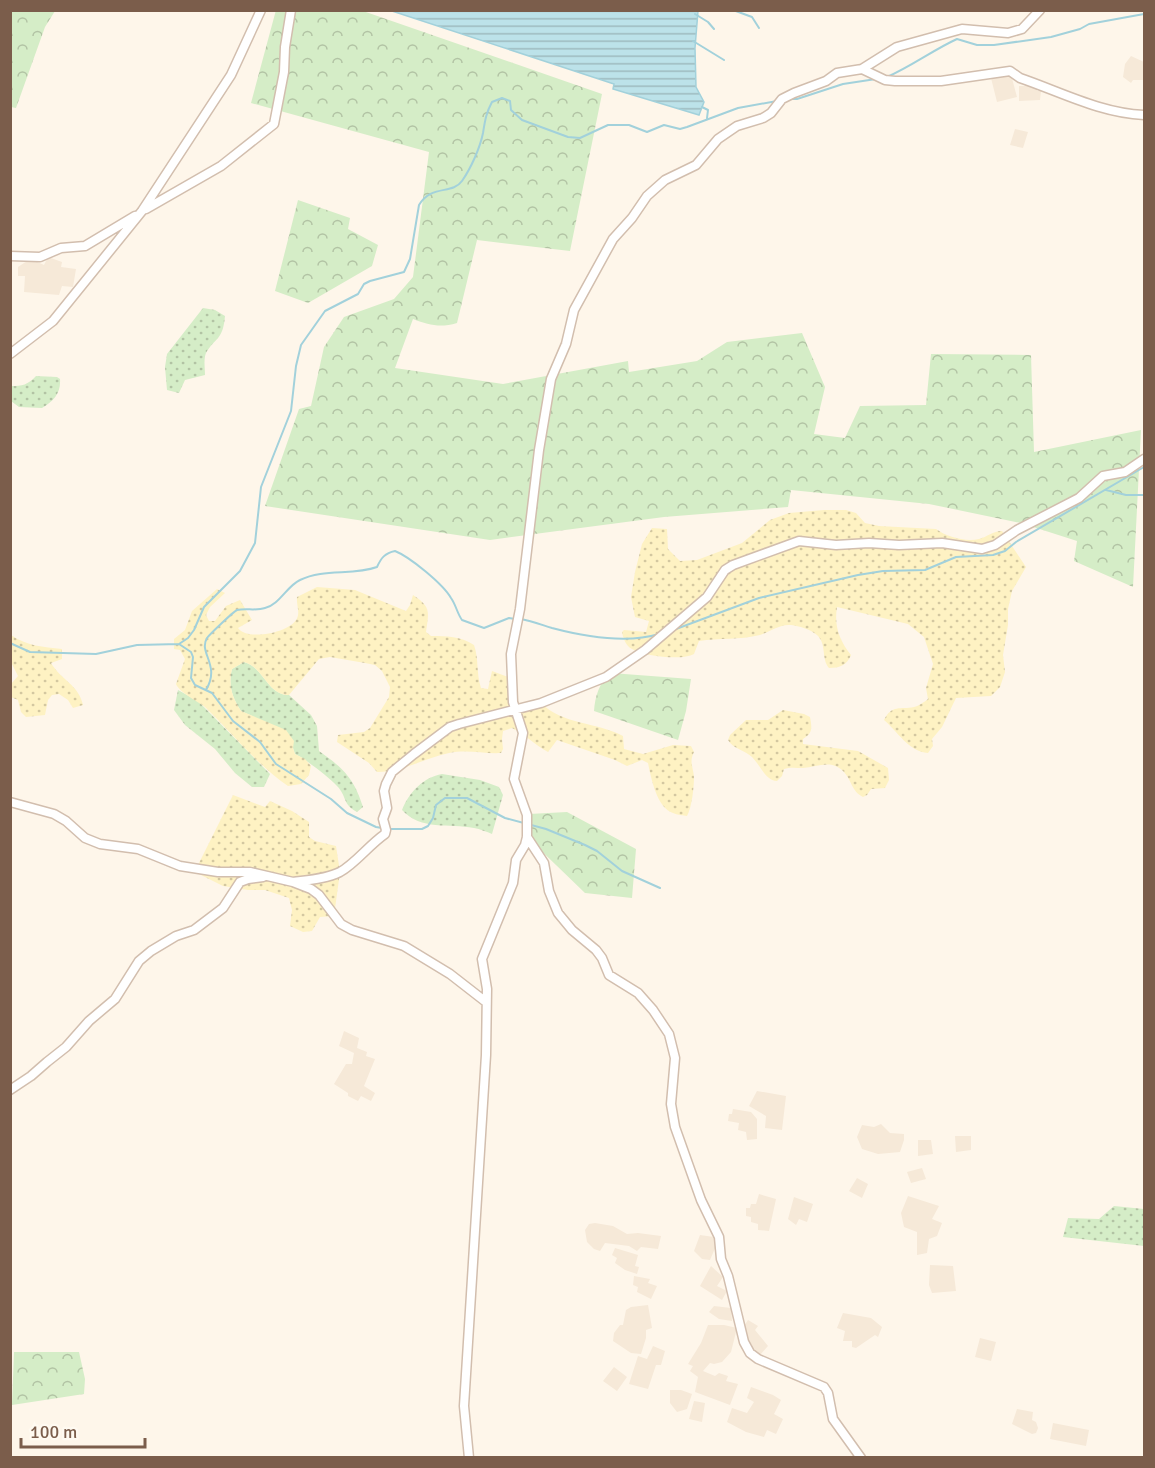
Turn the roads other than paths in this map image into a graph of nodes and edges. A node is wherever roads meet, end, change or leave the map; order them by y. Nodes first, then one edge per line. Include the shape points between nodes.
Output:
1 (261, 10) edge
2 (291, 10) edge
3 (1040, 10) edge
4 (862, 69) junction
5 (1144, 115) edge
6 (142, 211) junction
7 (10, 256) edge
8 (10, 354) edge
9 (1144, 459) edge
10 (516, 710) junction
11 (10, 802) edge
12 (526, 837) junction
13 (269, 876) junction
14 (293, 882) junction
15 (486, 1002) junction
16 (10, 1090) edge
17 (469, 1458) edge
18 (861, 1458) edge

1 - 6 street via 231,75
2 - 6 street via 274,124 221,166
3 - 4 street via 1022,29 1008,33 962,29 937,35 897,47
4 - 5 street via 895,81 941,81 1010,71 1097,107
4 - 10 street via 837,73 782,99 763,118 736,126 718,139 696,165 665,180 613,239 574,310 567,344 551,379 539,450 511,654
6 - 7 street via 85,246 61,248 40,257
6 - 8 street via 53,321
9 - 10 street via 1131,470 1103,476 1079,498 982,549 942,543 836,545 799,541 733,565 725,570 707,597 645,650 606,677
10 - 12 street via 523,733 514,779 527,815
10 - 14 street via 450,728 414,754 392,772 386,784 385,834 340,872
11 - 13 street via 54,814 85,838 100,844 138,849 180,866
12 - 15 street via 516,860 513,883 482,959
12 - 18 street via 544,863 558,913 596,950 609,975 638,993 669,1034 675,1058 671,1104 675,1127 719,1237 721,1259 744,1342 758,1359 824,1387 833,1419
13 - 14 street
13 - 16 street via 240,882 223,908 194,930 151,951 139,961 115,999 88,1021 66,1047
14 - 15 street via 319,895 341,924 404,946
15 - 17 street via 464,1406

